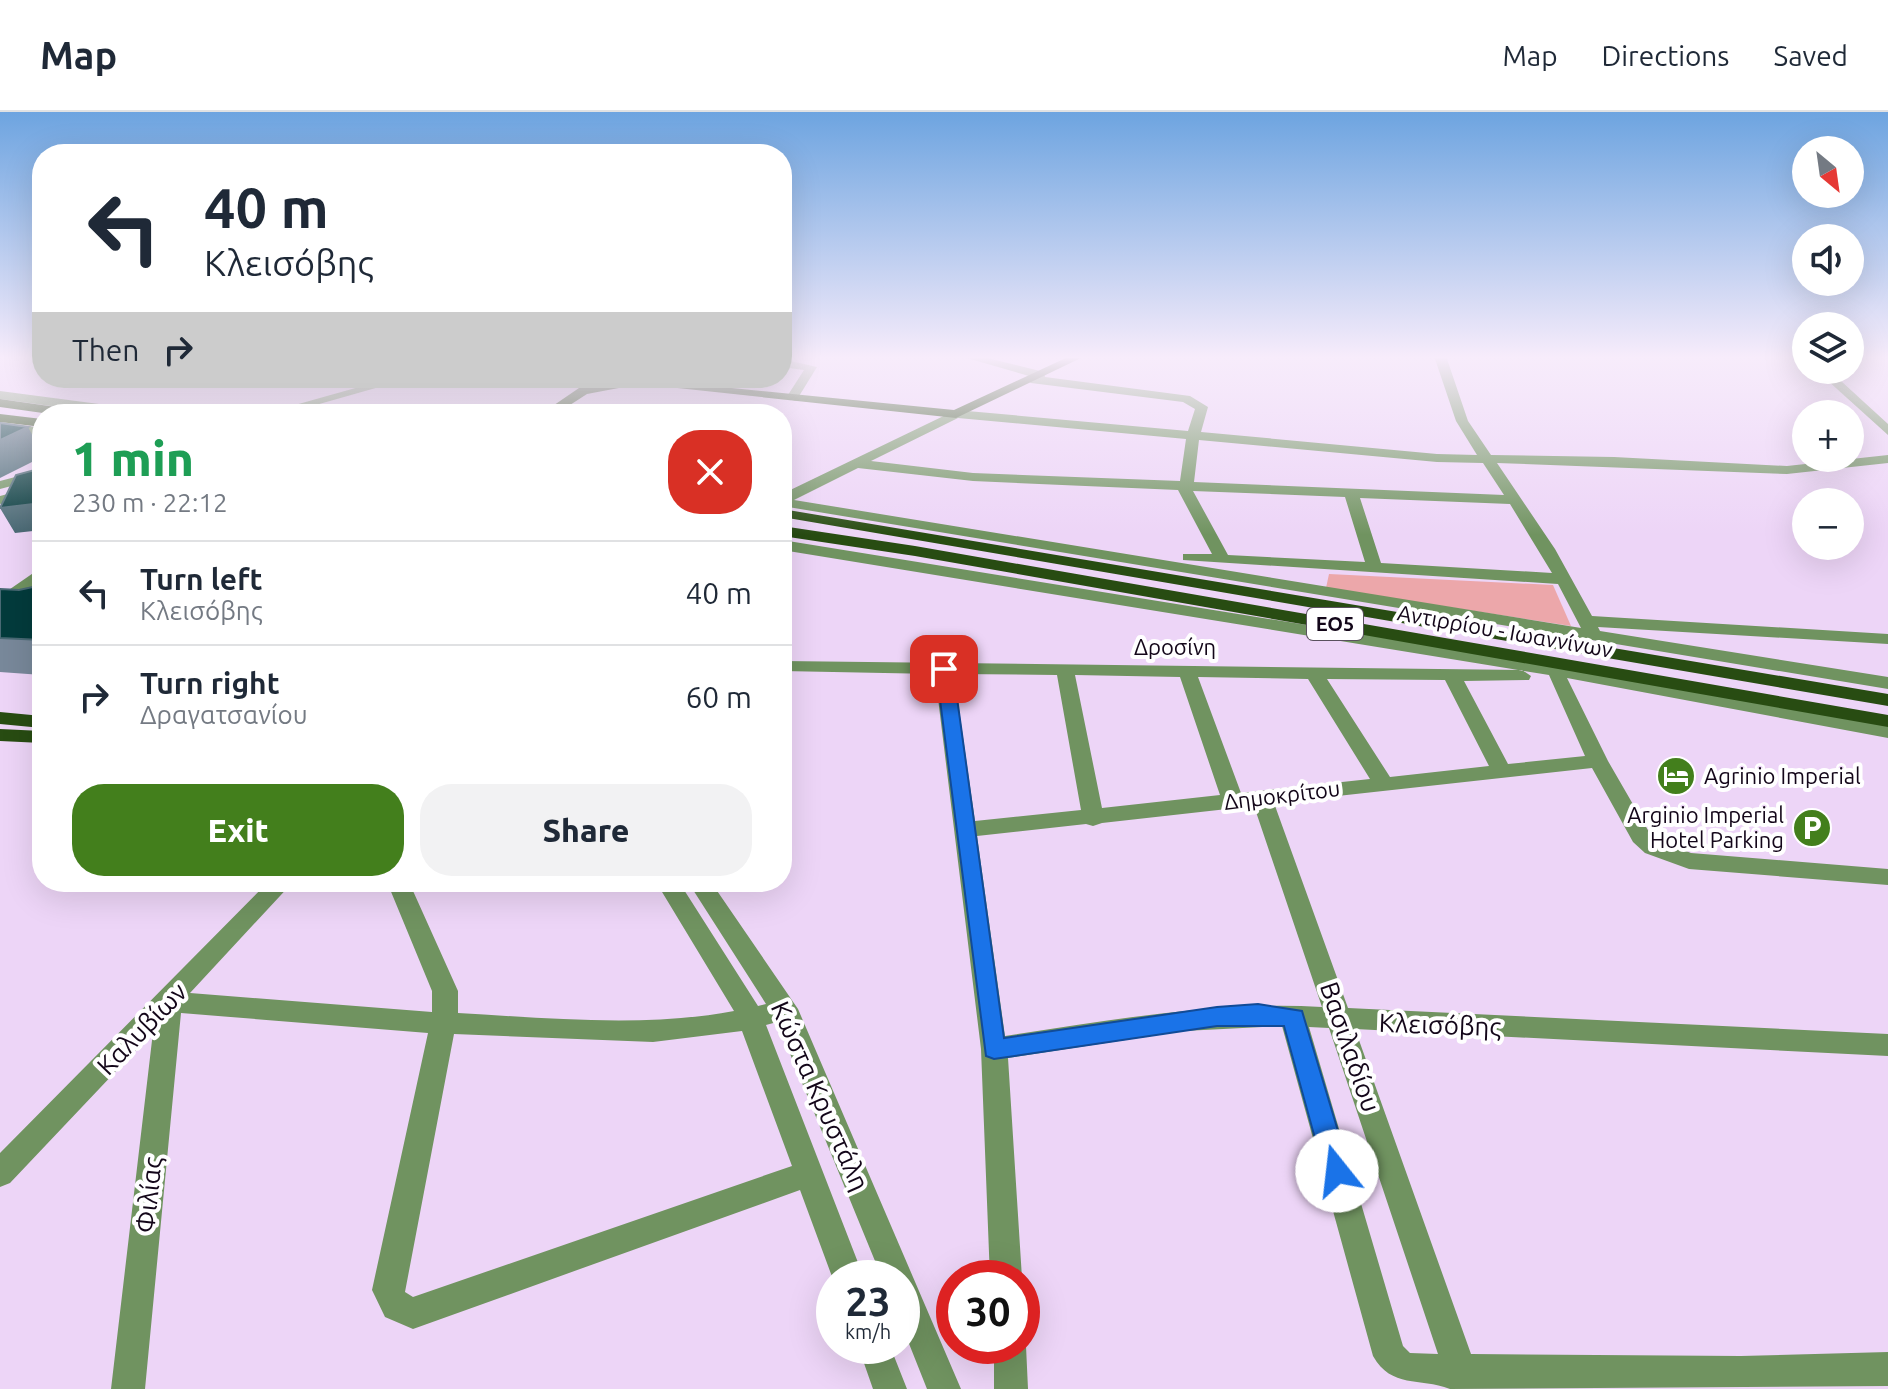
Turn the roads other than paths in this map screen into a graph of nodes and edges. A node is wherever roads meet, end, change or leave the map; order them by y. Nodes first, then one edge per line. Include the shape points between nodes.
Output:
1 (953, 416) edge
2 (972, 416) edge
3 (1200, 416) edge
4 (1460, 416) edge
5 (1871, 416) edge
6 (0, 418) edge
7 (32, 422) edge
8 (0, 426) edge
9 (32, 431) edge
10 (1888, 431) edge
11 (1193, 438) junction
12 (1489, 459) junction
13 (1888, 459) edge
14 (860, 464) junction
15 (32, 477) edge
16 (0, 485) edge
17 (1186, 486) junction
18 (32, 492) edge
19 (1351, 493) junction
20 (792, 496) edge
21 (0, 500) edge
22 (1516, 500) junction
23 (792, 503) edge
24 (792, 514) edge
25 (792, 533) edge
26 (792, 546) edge
27 (911, 557) junction
28 (1223, 559) junction
29 (1375, 569) junction
30 (1162, 570) junction
31 (1564, 579) junction
32 (32, 580) edge
33 (0, 590) edge
34 (19, 591) junction
35 (0, 604) edge
36 (1591, 629) junction
37 (1888, 639) edge
38 (1373, 641) junction
39 (792, 666) edge
40 (944, 669) junction
41 (1065, 671) junction
42 (1187, 671) junction
43 (1313, 672) junction
44 (1381, 672) junction
45 (1451, 674) junction
46 (1562, 674) junction
47 (1618, 677) junction
48 (1888, 683) edge
49 (1888, 700) edge
50 (0, 718) edge
51 (32, 721) edge
52 (1888, 721) edge
53 (1888, 732) edge
54 (0, 735) edge
55 (32, 737) edge
56 (1598, 761) junction
57 (1502, 772) junction
58 (1384, 784) junction
59 (1262, 798) junction
60 (1233, 801) junction
61 (1093, 819) junction
62 (966, 830) junction
63 (1888, 877) edge
64 (273, 892) edge
65 (402, 892) edge
66 (674, 892) edge
67 (706, 892) edge
68 (169, 1002) junction
69 (785, 1009) junction
70 (1293, 1018) junction
71 (751, 1020) junction
72 (1341, 1021) junction
73 (445, 1024) junction
74 (1888, 1045) edge
75 (994, 1049) junction
76 (0, 1173) edge
77 (808, 1174) junction
78 (841, 1260) edge
79 (890, 1260) edge
80 (1005, 1260) edge
81 (920, 1331) edge
82 (881, 1364) edge
83 (1010, 1364) edge
84 (1888, 1369) edge
85 (1465, 1380) edge
86 (128, 1389) edge
87 (890, 1389) edge
88 (944, 1389) edge
89 (1011, 1389) edge

1 - 14 street
2 - 11 street
3 - 11 street
4 - 12 street
5 - 10 street
6 - 7 main road
8 - 9 street
11 - 12 street
11 - 17 street
12 - 13 street via 1803,470
12 - 22 street
14 - 17 street via 973,477
14 - 20 street
15 - 16 street
17 - 19 street
17 - 28 street via 1188,504
18 - 21 street
19 - 22 street
19 - 29 street
22 - 31 street
23 - 30 street
24 - 30 main road, Αντιρρίου - Ιωαννίνων / ΕΟ5
25 - 27 main road, Αντιρρίου - Ιωαννίνων / ΕΟ5
26 - 27 street
27 - 38 street
27 - 47 main road, Αντιρρίου - Ιωαννίνων / ΕΟ5
28 - 29 street
28 - 30 street via 1171,556
29 - 31 street
30 - 36 street
30 - 49 main road, Αντιρρίου - Ιωαννίνων / ΕΟ5
31 - 36 street
32 - 34 street
33 - 34 street
34 - 35 street
36 - 37 street
36 - 48 street
38 - 44 street via 1385,664
38 - 46 street
39 - 40 street, Δροσίνη
40 - 41 street, Δροσίνη
40 - 62 street
41 - 42 street, Δροσίνη
41 - 61 street
42 - 43 street, Δροσίνη
42 - 60 street
43 - 44 street, Δροσίνη
43 - 58 street
44 - 45 street, Δροσίνη
45 - 46 street, Δροσίνη
45 - 57 street
46 - 47 street
46 - 56 street
47 - 52 main road, Αντιρρίου - Ιωαννίνων / ΕΟ5
47 - 53 street
50 - 51 main road
54 - 55 main road
56 - 57 street, Δημοκρίτου
56 - 63 street via 1641,837 1669,856
57 - 58 street, Δημοκρίτου
58 - 59 street, Δημοκρίτου
59 - 60 street, Δημοκρίτου
59 - 72 street, Βασιλαδίου
60 - 61 street, Δημοκρίτου
61 - 62 street, Δημοκρίτου
62 - 75 street
64 - 68 street, Καλυβίων
65 - 73 street via 445,991
66 - 71 street, Κώστα Κρυστάλη
67 - 69 street, Κώστα Κρυστάλη
68 - 73 street
68 - 76 street, Καλυβίων
68 - 86 street, Φιλίας
69 - 71 street
69 - 79 street, Κώστα Κρυστάλη
70 - 72 street, Κλεισόβης
70 - 75 street, Κλεισόβης via 1217,1016
70 - 85 street via 1389,1356 1403,1370
71 - 73 street via 657,1032
71 - 77 street, Κώστα Κρυστάλη
72 - 74 street, Κλεισόβης
72 - 85 street, Βασιλαδίου
73 - 77 street via 388,1290 400,1311 413,1313
75 - 80 street
77 - 78 street, Κώστα Κρυστάλη
81 - 88 street
82 - 87 street
83 - 89 street
84 - 85 street

